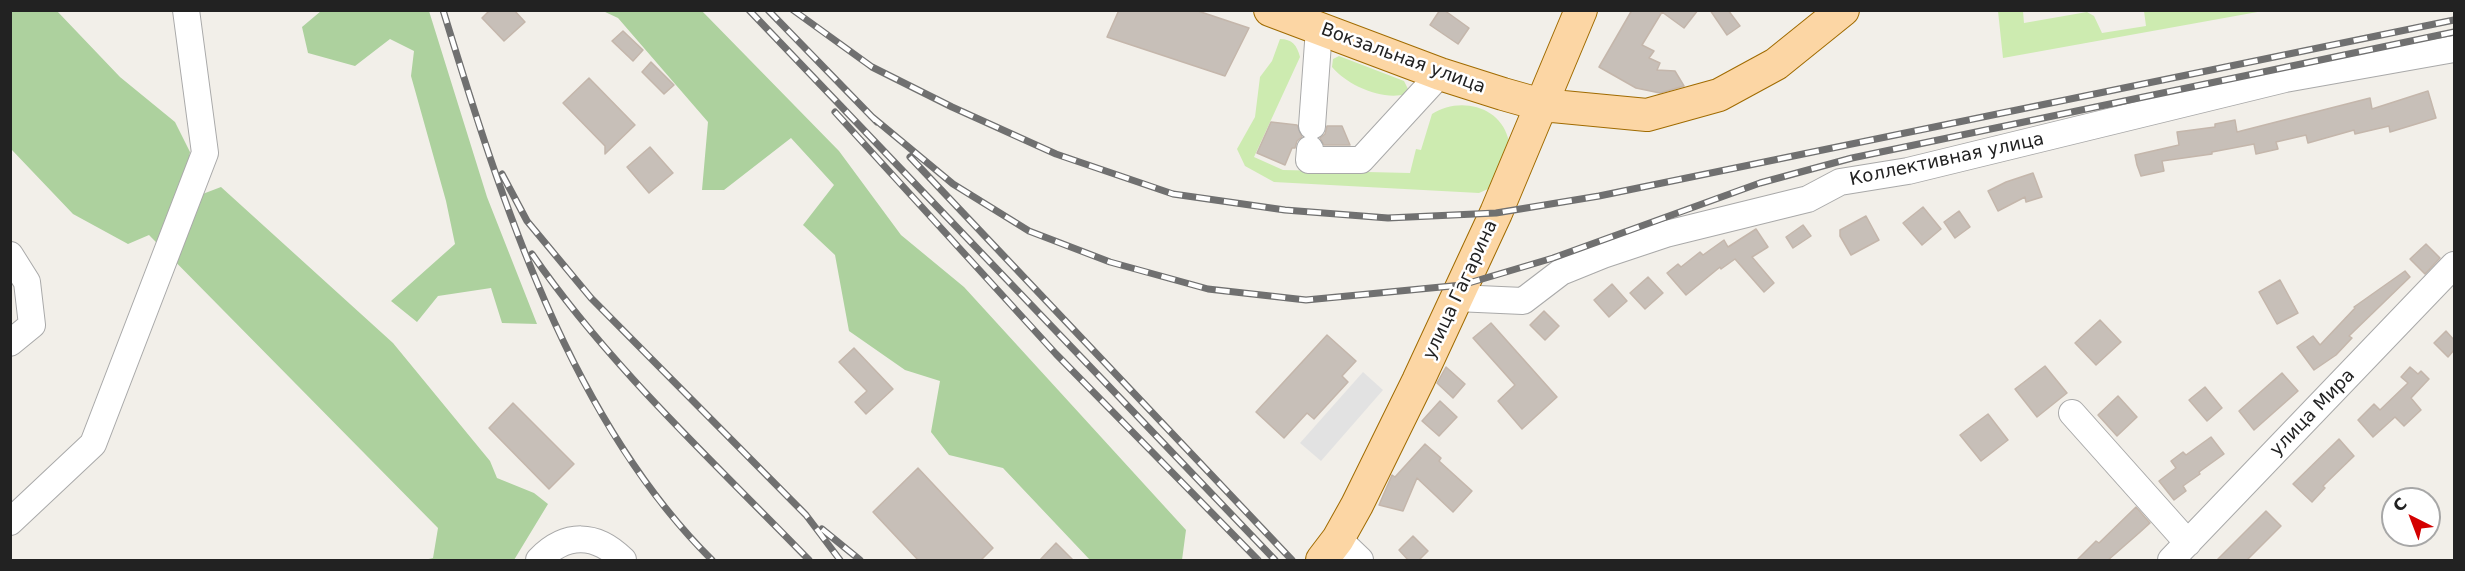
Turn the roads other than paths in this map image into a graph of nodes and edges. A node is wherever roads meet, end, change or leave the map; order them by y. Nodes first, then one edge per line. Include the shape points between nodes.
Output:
1 (186, 10) edge
2 (1270, 10) edge
3 (1581, 10) edge
4 (1843, 10) edge
5 (1319, 29) junction
6 (2454, 49) edge
7 (1440, 74) junction
8 (1542, 105) junction
9 (10, 255) edge
10 (2454, 265) edge
11 (1456, 298) junction
12 (10, 343) edge
13 (2072, 413) dead end
14 (10, 522) edge
15 (1330, 550) edge
16 (2179, 552) edge
17 (539, 561) edge
18 (623, 561) edge
19 (1360, 561) edge

1 - 14 street via 205,153 93,444
2 - 5 main road, Вокзальная улица
3 - 8 main road, улица Гагарина
4 - 8 main road, Вокзальная улица via 1776,64 1719,95 1647,115
5 - 7 main road, Вокзальная улица
5 - 7 street via 1309,160 1360,160
6 - 11 street, Коллективная улица via 2285,79 1908,171 1840,182 1808,199 1666,234 1603,255 1561,272 1523,301
7 - 8 main road, Вокзальная улица
8 - 11 main road, улица Гагарина
9 - 12 street via 27,282 32,325
10 - 16 street, улица Мира
11 - 15 main road, улица Гагарина via 1357,506
13 - 16 street
15 - 19 street
17 - 18 street via 549,550 567,541 589,539

